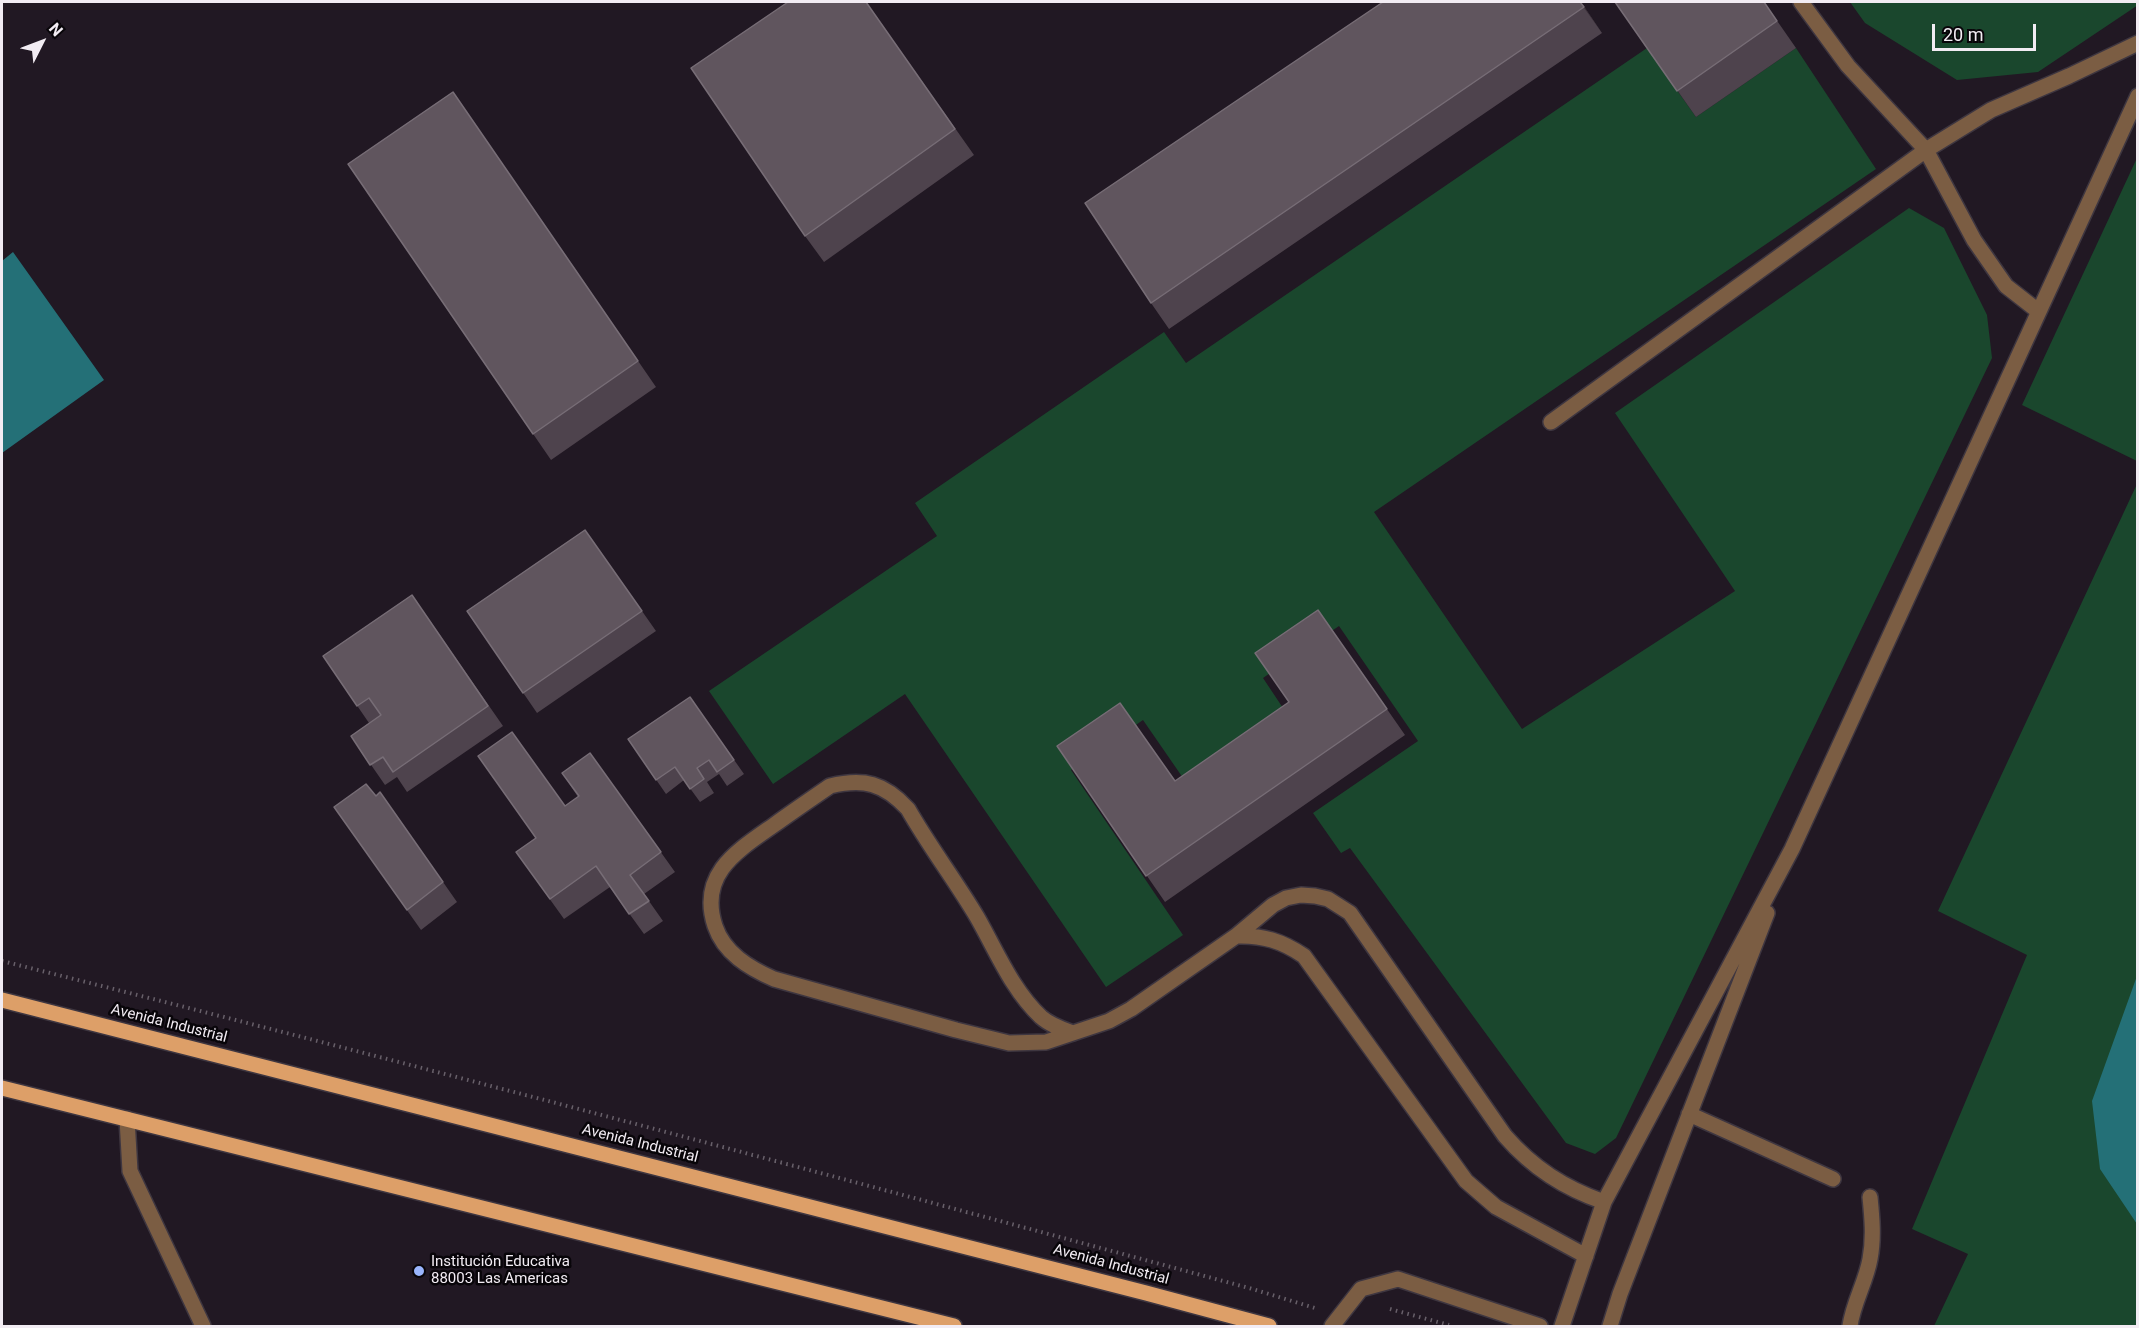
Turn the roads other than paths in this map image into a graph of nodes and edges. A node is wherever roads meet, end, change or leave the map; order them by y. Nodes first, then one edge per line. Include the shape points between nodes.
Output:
1 (1801, 2) edge
2 (2138, 43) edge
3 (2138, 96) edge
4 (1926, 150) junction
5 (2038, 311) junction
6 (1551, 422) dead end
7 (1792, 849) junction
8 (1236, 936) junction
9 (2, 1000) edge
10 (1073, 1033) junction
11 (2, 1088) edge
12 (1689, 1114) junction
13 (127, 1119) junction
14 (1833, 1179) dead end
15 (1870, 1197) dead end
16 (1604, 1203) junction
17 (1586, 1256) junction
18 (1335, 1321) edge
19 (203, 1326) edge
20 (954, 1326) edge
21 (1269, 1326) edge
22 (1540, 1326) edge
23 (1562, 1326) edge
24 (1610, 1326) edge
25 (1850, 1326) edge

1 - 4 street via 1848,66
2 - 4 street via 1991,111
3 - 5 street
4 - 5 street via 1974,240 2006,286
4 - 6 street
5 - 7 street
7 - 12 street
7 - 16 street
8 - 10 street via 1131,1009
8 - 16 street via 1273,904 1286,898 1315,896 1340,905 1350,913 1519,1152 1557,1181
8 - 17 street via 1256,935 1275,940 1304,956 1466,1181 1496,1207
9 - 21 main road, Avenida Industrial
10 - 10 street via 1042,1018 1014,984 908,809 880,786 863,782 830,786 739,849 719,871 711,900 717,933 740,961 756,971 1010,1043 1046,1042
11 - 13 main road
12 - 14 street
12 - 24 street
13 - 19 street via 130,1171
13 - 20 main road
15 - 25 street via 1870,1259
16 - 17 street
17 - 23 street
18 - 22 street via 1361,1289 1398,1279

